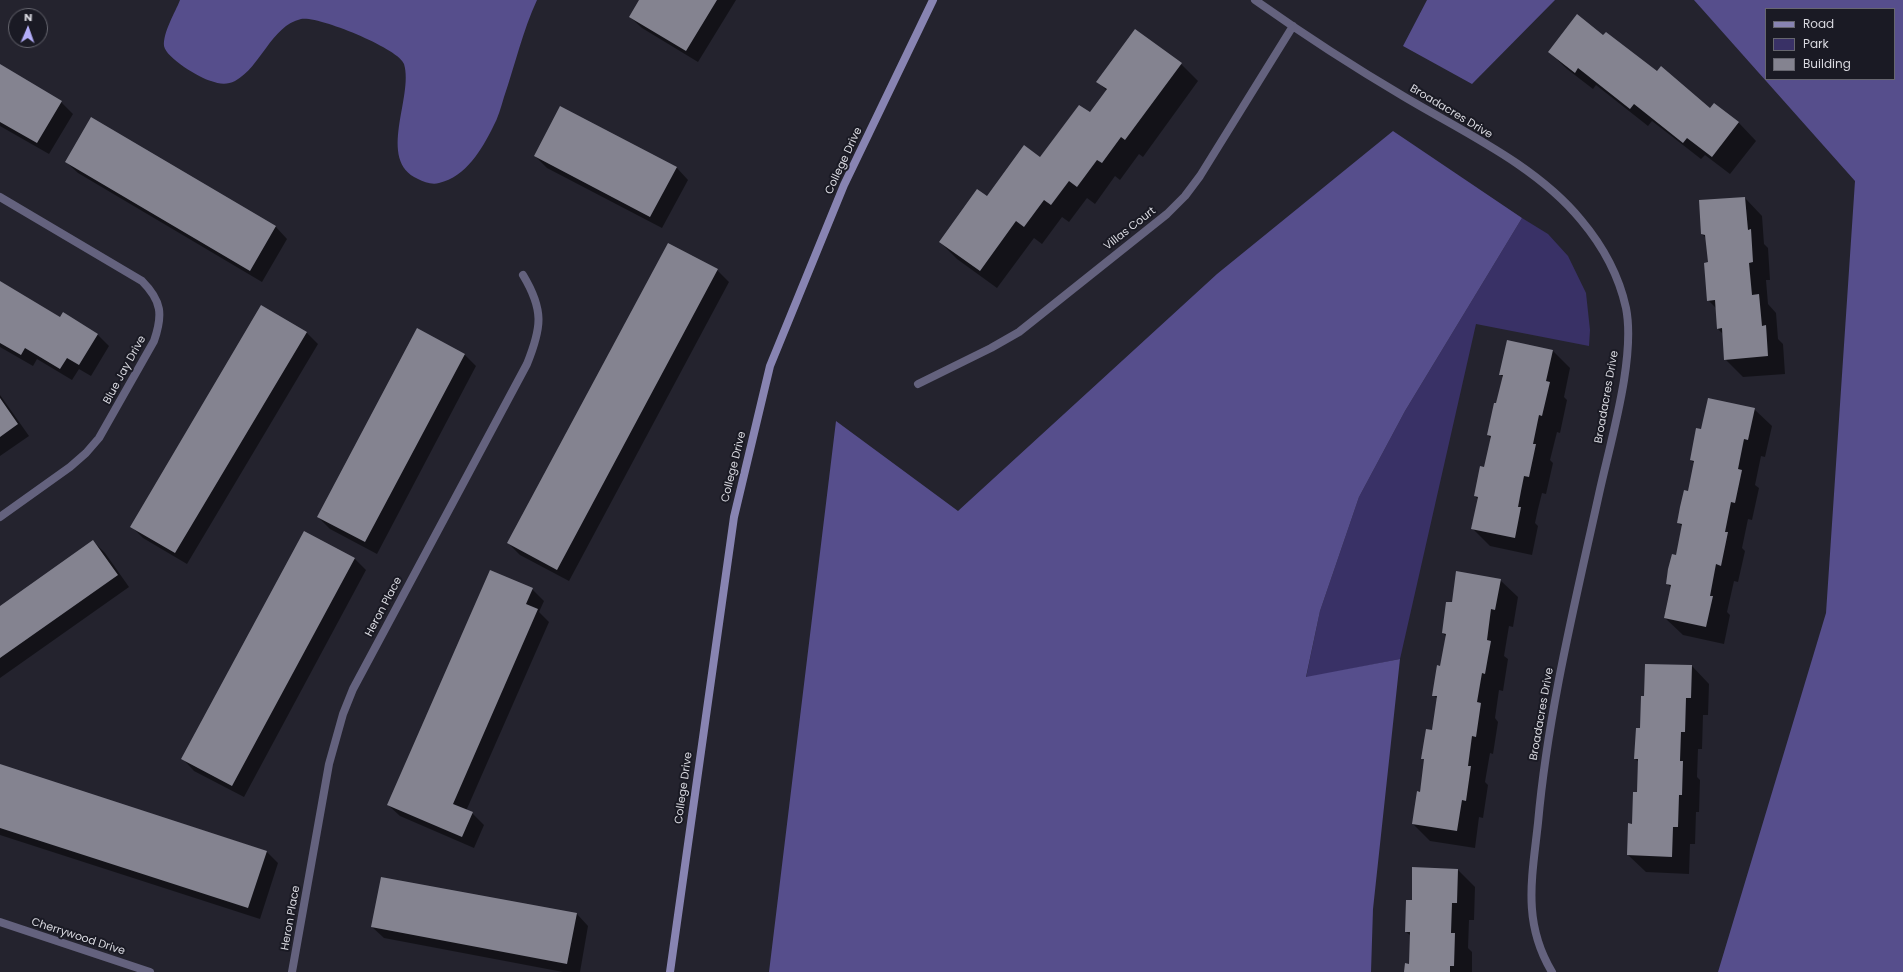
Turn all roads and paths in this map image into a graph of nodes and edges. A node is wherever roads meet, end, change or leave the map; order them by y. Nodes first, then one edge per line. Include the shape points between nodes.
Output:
1 (933, 0) edge
2 (1255, 0) edge
3 (1293, 26) junction
4 (0, 197) edge
5 (523, 275) dead end
6 (918, 384) dead end
7 (0, 517) edge
8 (0, 922) edge
9 (150, 972) edge
10 (292, 972) edge
11 (670, 972) edge
12 (1552, 972) edge

1 - 11 main road, College Drive via 844,185 770,366 734,517
2 - 3 street, Broadacres Drive
3 - 6 street, Villas Court via 1200,176 1167,214 1019,332
3 - 12 street, Broadacres Drive via 1369,77 1520,165 1563,201 1580,219 1608,260 1626,309 1626,363 1565,648 1542,780 1531,895 1539,947
4 - 7 street, Blue Jay Drive via 142,281 154,293 159,308 159,326 154,341 99,438 70,467
5 - 10 street, Heron Place via 539,308 539,324 532,351 357,682 343,714 328,764
8 - 9 street, Cherrywood Drive

